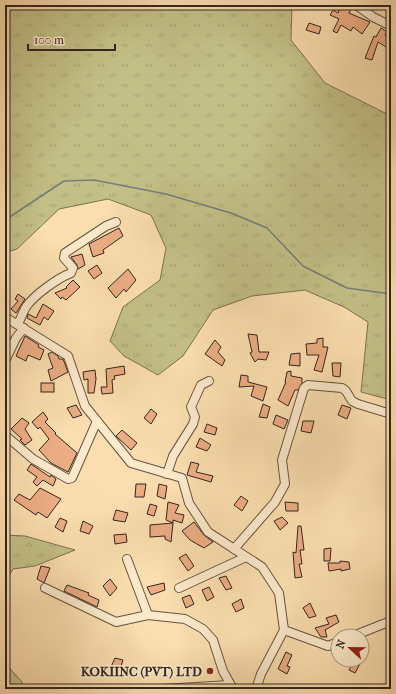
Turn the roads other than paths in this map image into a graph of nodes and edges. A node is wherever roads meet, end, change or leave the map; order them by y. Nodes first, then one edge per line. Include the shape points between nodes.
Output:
1 (356, 5) edge
2 (391, 26) edge
3 (116, 222) dead end
4 (5, 317) edge
5 (21, 326) junction
6 (5, 361) edge
7 (209, 381) dead end
8 (391, 414) edge
9 (97, 421) junction
10 (5, 436) edge
11 (167, 474) junction
12 (234, 549) junction
13 (246, 557) junction
14 (128, 559) dead end
15 (45, 588) dead end
16 (179, 588) dead end
17 (148, 615) junction
18 (391, 621) edge
19 (370, 629) edge
20 (284, 630) junction
21 (330, 645) edge
22 (231, 687) edge
23 (162, 689) edge
24 (256, 689) edge

1 - 2 street
3 - 5 street via 65,253 64,258 73,268 71,273 53,283 27,306
4 - 5 street
5 - 6 street
5 - 9 street via 68,356 85,406
7 - 11 street via 201,385 191,407 195,417 193,424 173,456
8 - 12 street via 352,401 342,388 308,385 304,388 282,460 285,484 275,502
9 - 10 street via 72,478 68,479 33,459
9 - 11 street via 131,463
11 - 12 street via 182,478 188,503 208,532
12 - 13 street
13 - 16 street
13 - 20 street via 262,567 279,593
14 - 17 street
15 - 17 street via 116,622
17 - 22 street via 185,619 203,629 213,640
18 - 19 street
20 - 21 street
20 - 24 street
22 - 23 street

